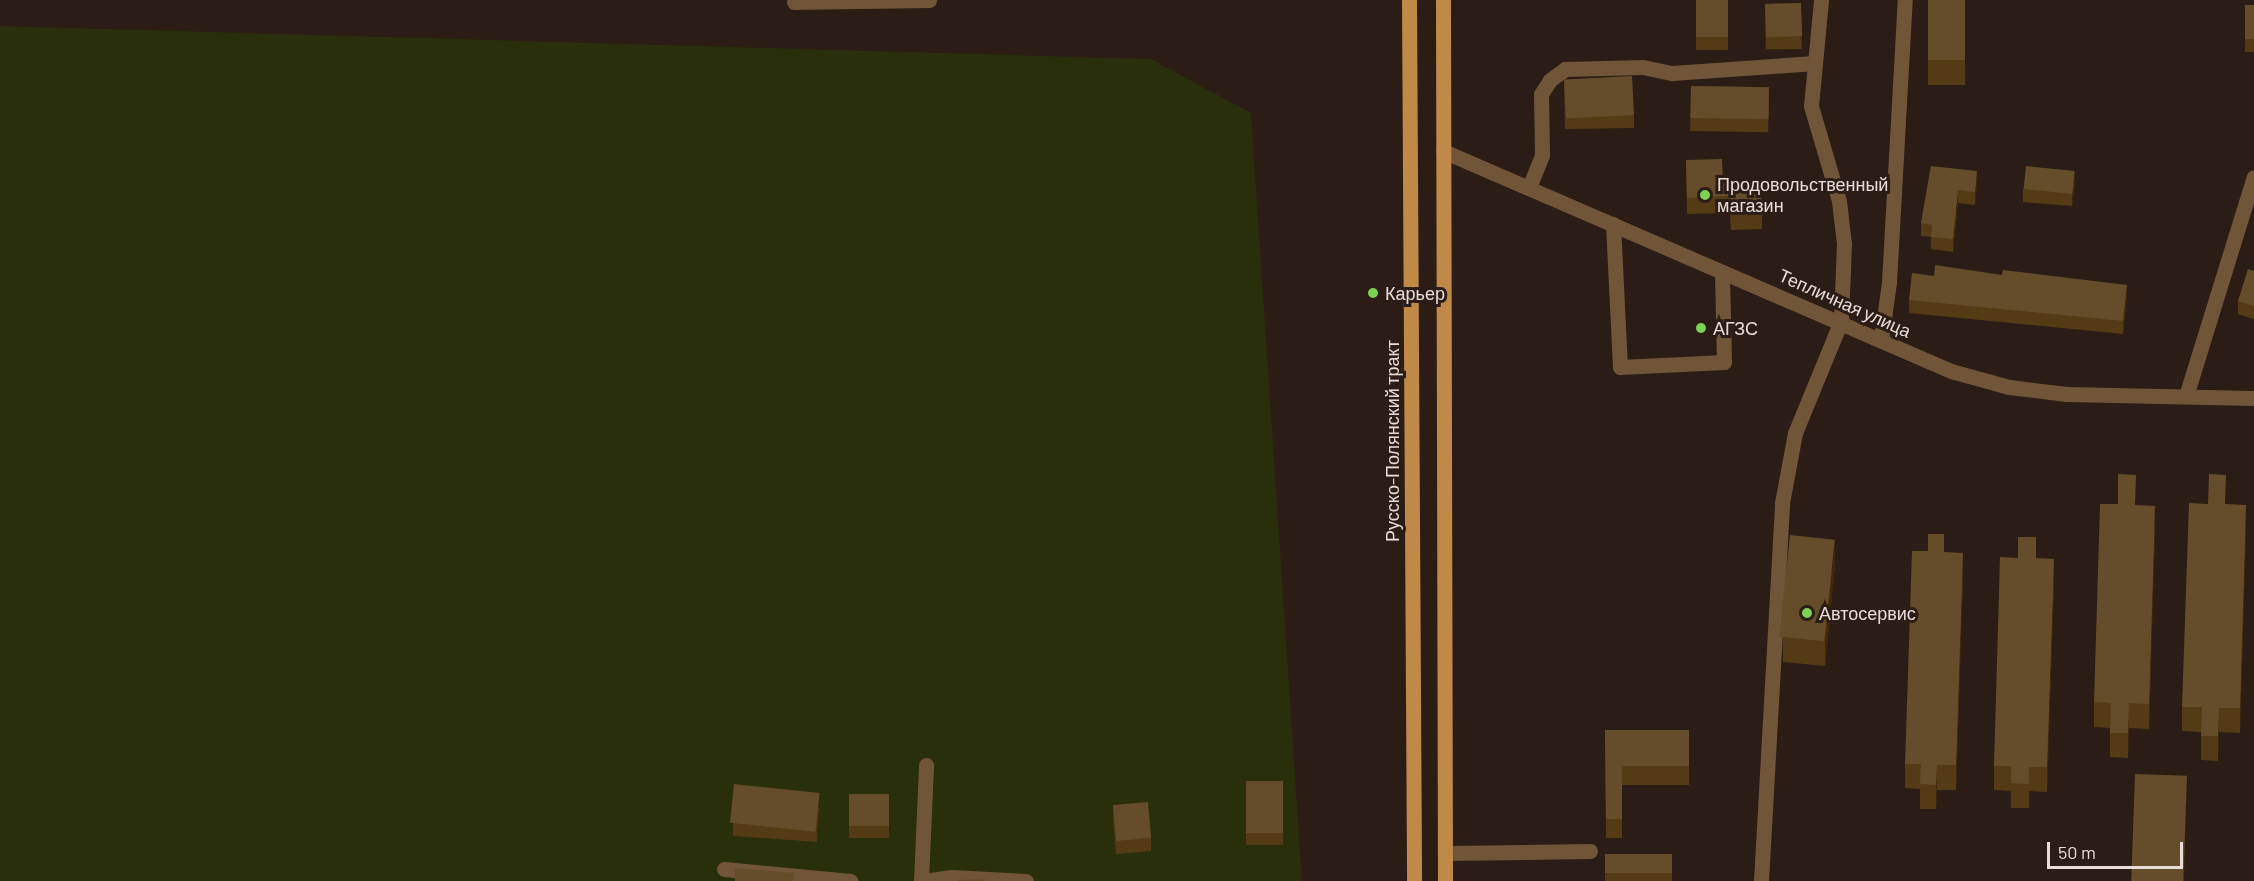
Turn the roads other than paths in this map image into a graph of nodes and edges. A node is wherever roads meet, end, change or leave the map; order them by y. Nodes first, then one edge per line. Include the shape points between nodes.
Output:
1 (929, 0) edge
2 (1409, 0) edge
3 (1443, 0) edge
4 (1821, 0) edge
5 (1905, 0) edge
6 (794, 2) dead end
7 (1815, 63) junction
8 (1443, 151) junction
9 (2254, 177) edge
10 (1530, 185) junction
11 (1613, 224) junction
12 (1722, 272) junction
13 (1841, 321) junction
14 (1881, 340) junction
15 (2186, 396) junction
16 (2254, 398) edge
17 (926, 765) dead end
18 (1590, 851) dead end
19 (1445, 853) junction
20 (724, 869) dead end
21 (850, 881) edge
22 (922, 881) edge
23 (1026, 881) edge
24 (1414, 881) edge
25 (1445, 881) edge
26 (1761, 881) edge

1 - 6 street
2 - 24 main road, Русско-Полянский тракт
3 - 8 main road
4 - 7 street
5 - 14 street via 1889,282
7 - 10 street via 1672,73 1643,67 1565,69 1550,80 1541,94 1542,155
7 - 13 street via 1811,106 1839,201 1844,244
8 - 10 street, Тепличная улица
8 - 19 main road
9 - 15 street
10 - 11 street, Тепличная улица
11 - 12 street, Тепличная улица
11 - 12 street via 1620,367 1724,362
12 - 13 street, Тепличная улица
13 - 14 street, Тепличная улица
13 - 26 street via 1795,433 1782,503
14 - 15 street, Тепличная улица via 1951,370 2008,387 2067,394
15 - 16 street, Тепличная улица
17 - 22 street
18 - 19 street
19 - 25 main road
20 - 21 street
22 - 23 street via 952,877

